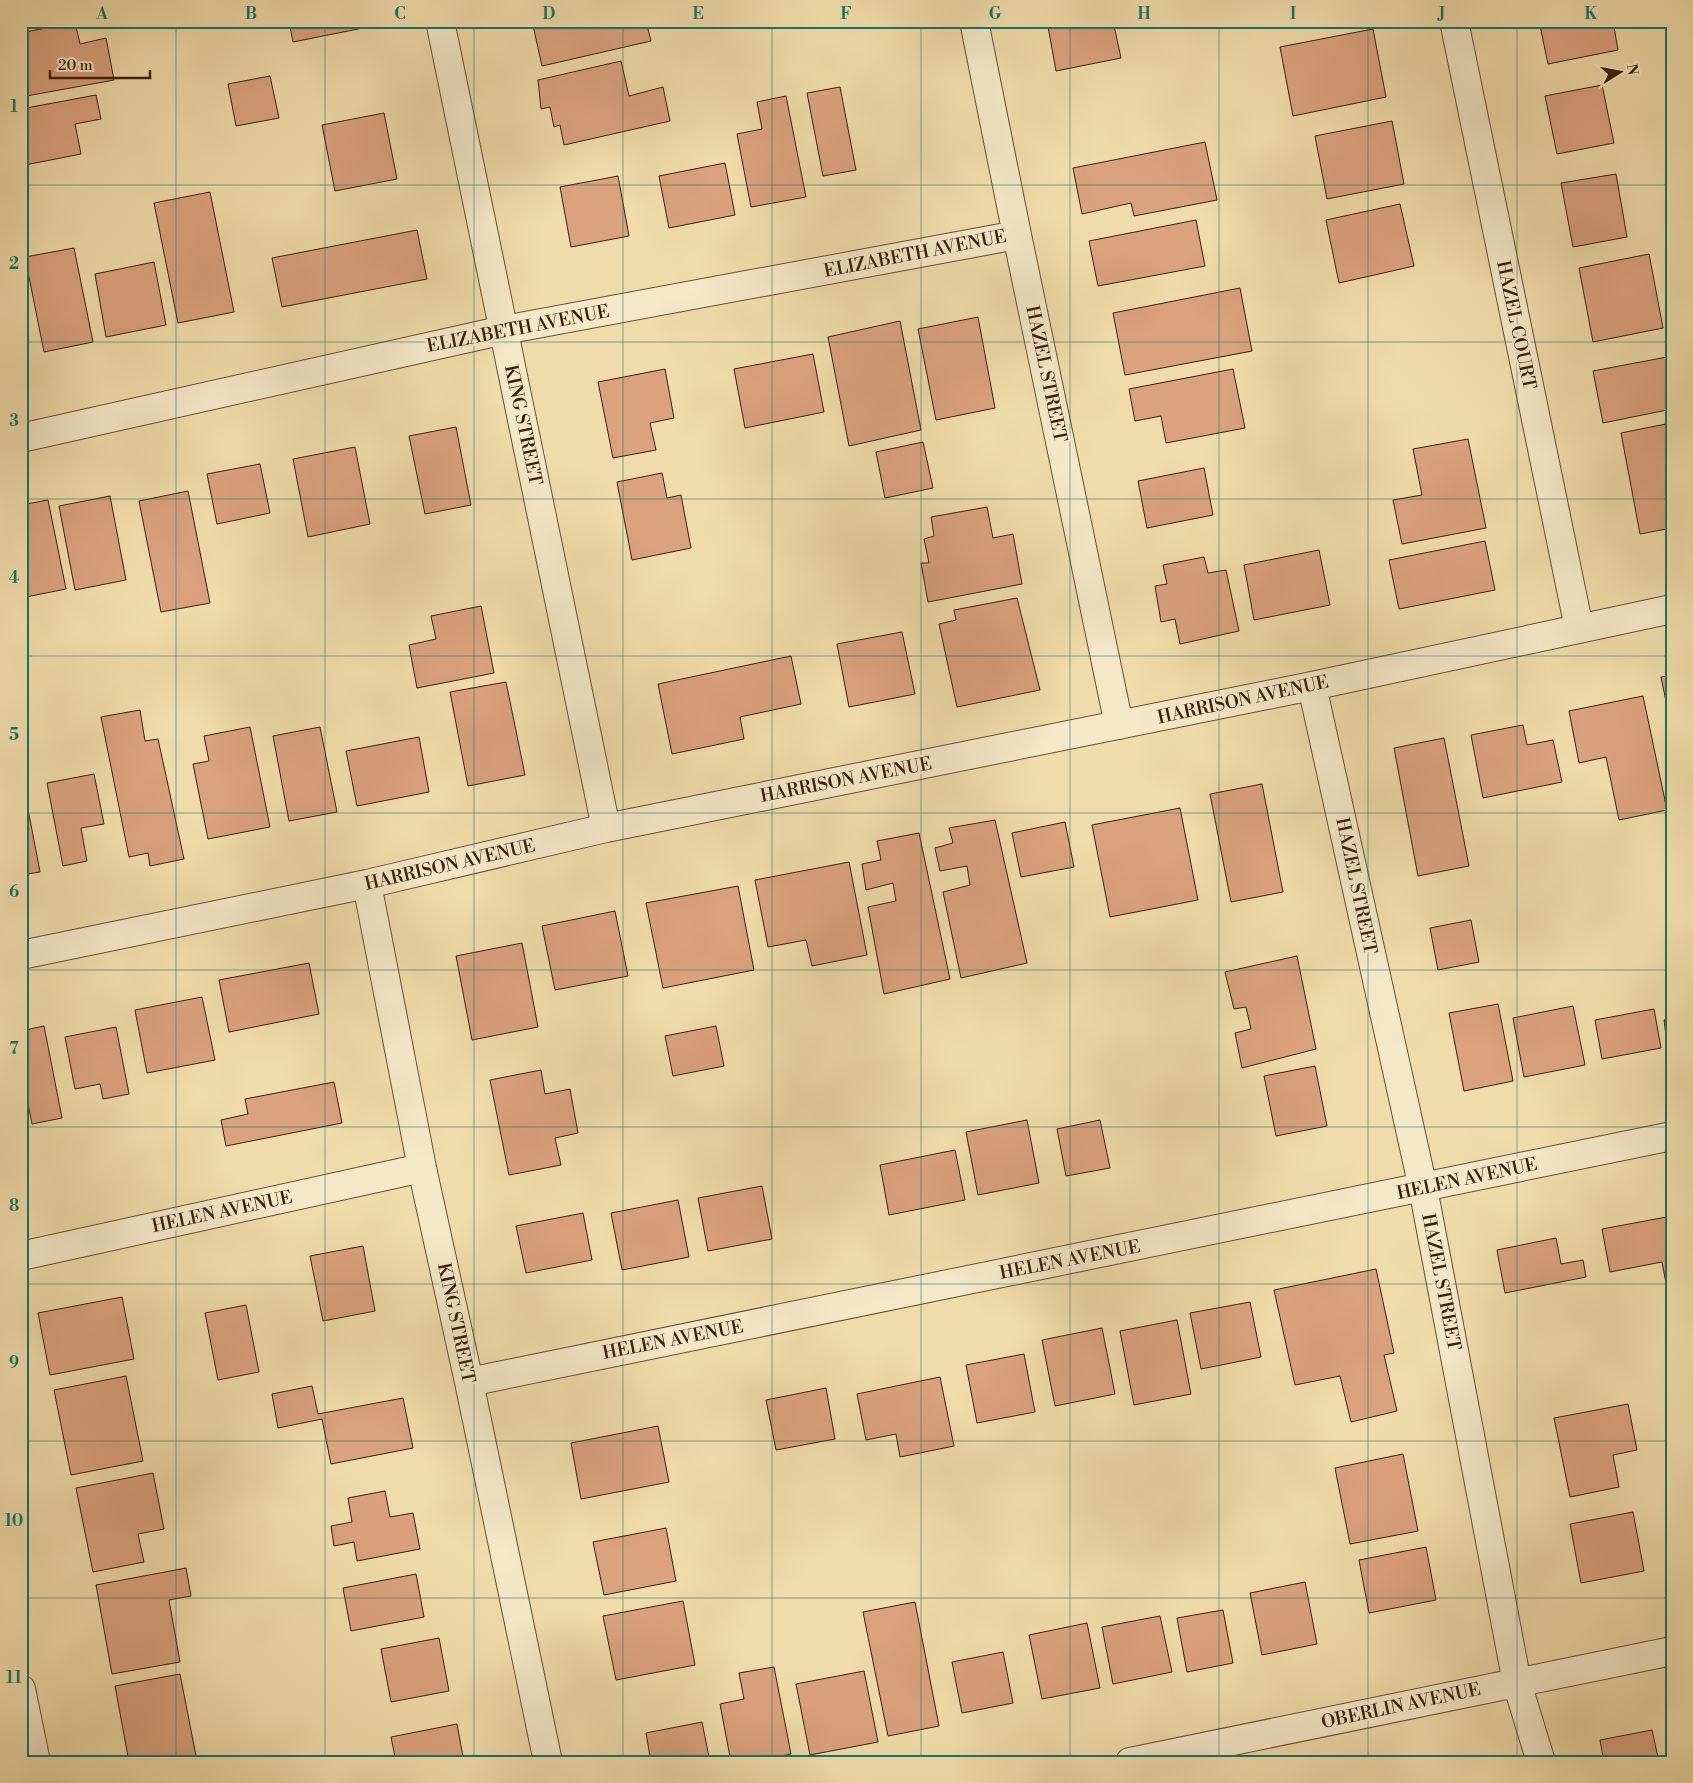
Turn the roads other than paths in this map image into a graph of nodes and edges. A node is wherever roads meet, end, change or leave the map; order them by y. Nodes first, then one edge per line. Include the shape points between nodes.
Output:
1 (440, 21) edge
2 (974, 21) edge
3 (1454, 21) edge
4 (1017, 235) junction
5 (504, 330) junction
6 (21, 438) edge
7 (1672, 609) edge
8 (1579, 628) junction
9 (1312, 686) junction
10 (1119, 726) junction
11 (606, 828) junction
12 (367, 884) junction
13 (21, 955) edge
14 (1672, 1136) edge
15 (422, 1168) junction
16 (1423, 1188) junction
17 (21, 1256) edge
18 (469, 1382) junction
19 (1672, 1651) edge
20 (1517, 1683) junction
21 (21, 1689) edge
22 (36, 1762) edge
23 (548, 1762) edge
24 (1130, 1762) edge
25 (1541, 1762) edge

1 - 5 street, KING STREET
2 - 4 street, HAZEL STREET
3 - 8 street, HAZEL COURT
4 - 5 street, ELIZABETH AVENUE
4 - 10 street, HAZEL STREET
5 - 6 street, ELIZABETH AVENUE
5 - 11 street, KING STREET
7 - 8 street, HARRISON AVENUE
8 - 9 street, HARRISON AVENUE
9 - 10 street, HARRISON AVENUE
9 - 16 street, HAZEL STREET
10 - 11 street, HARRISON AVENUE
11 - 12 street, HARRISON AVENUE
12 - 13 street, HARRISON AVENUE
12 - 15 street, KING STREET
14 - 16 street, HELEN AVENUE
15 - 17 street, HELEN AVENUE
15 - 18 street, KING STREET
16 - 18 street, HELEN AVENUE
16 - 20 street, HAZEL STREET
18 - 23 street, KING STREET
19 - 20 street, OBERLIN AVENUE
20 - 24 street, OBERLIN AVENUE
20 - 25 street, HAZEL STREET
21 - 22 street

